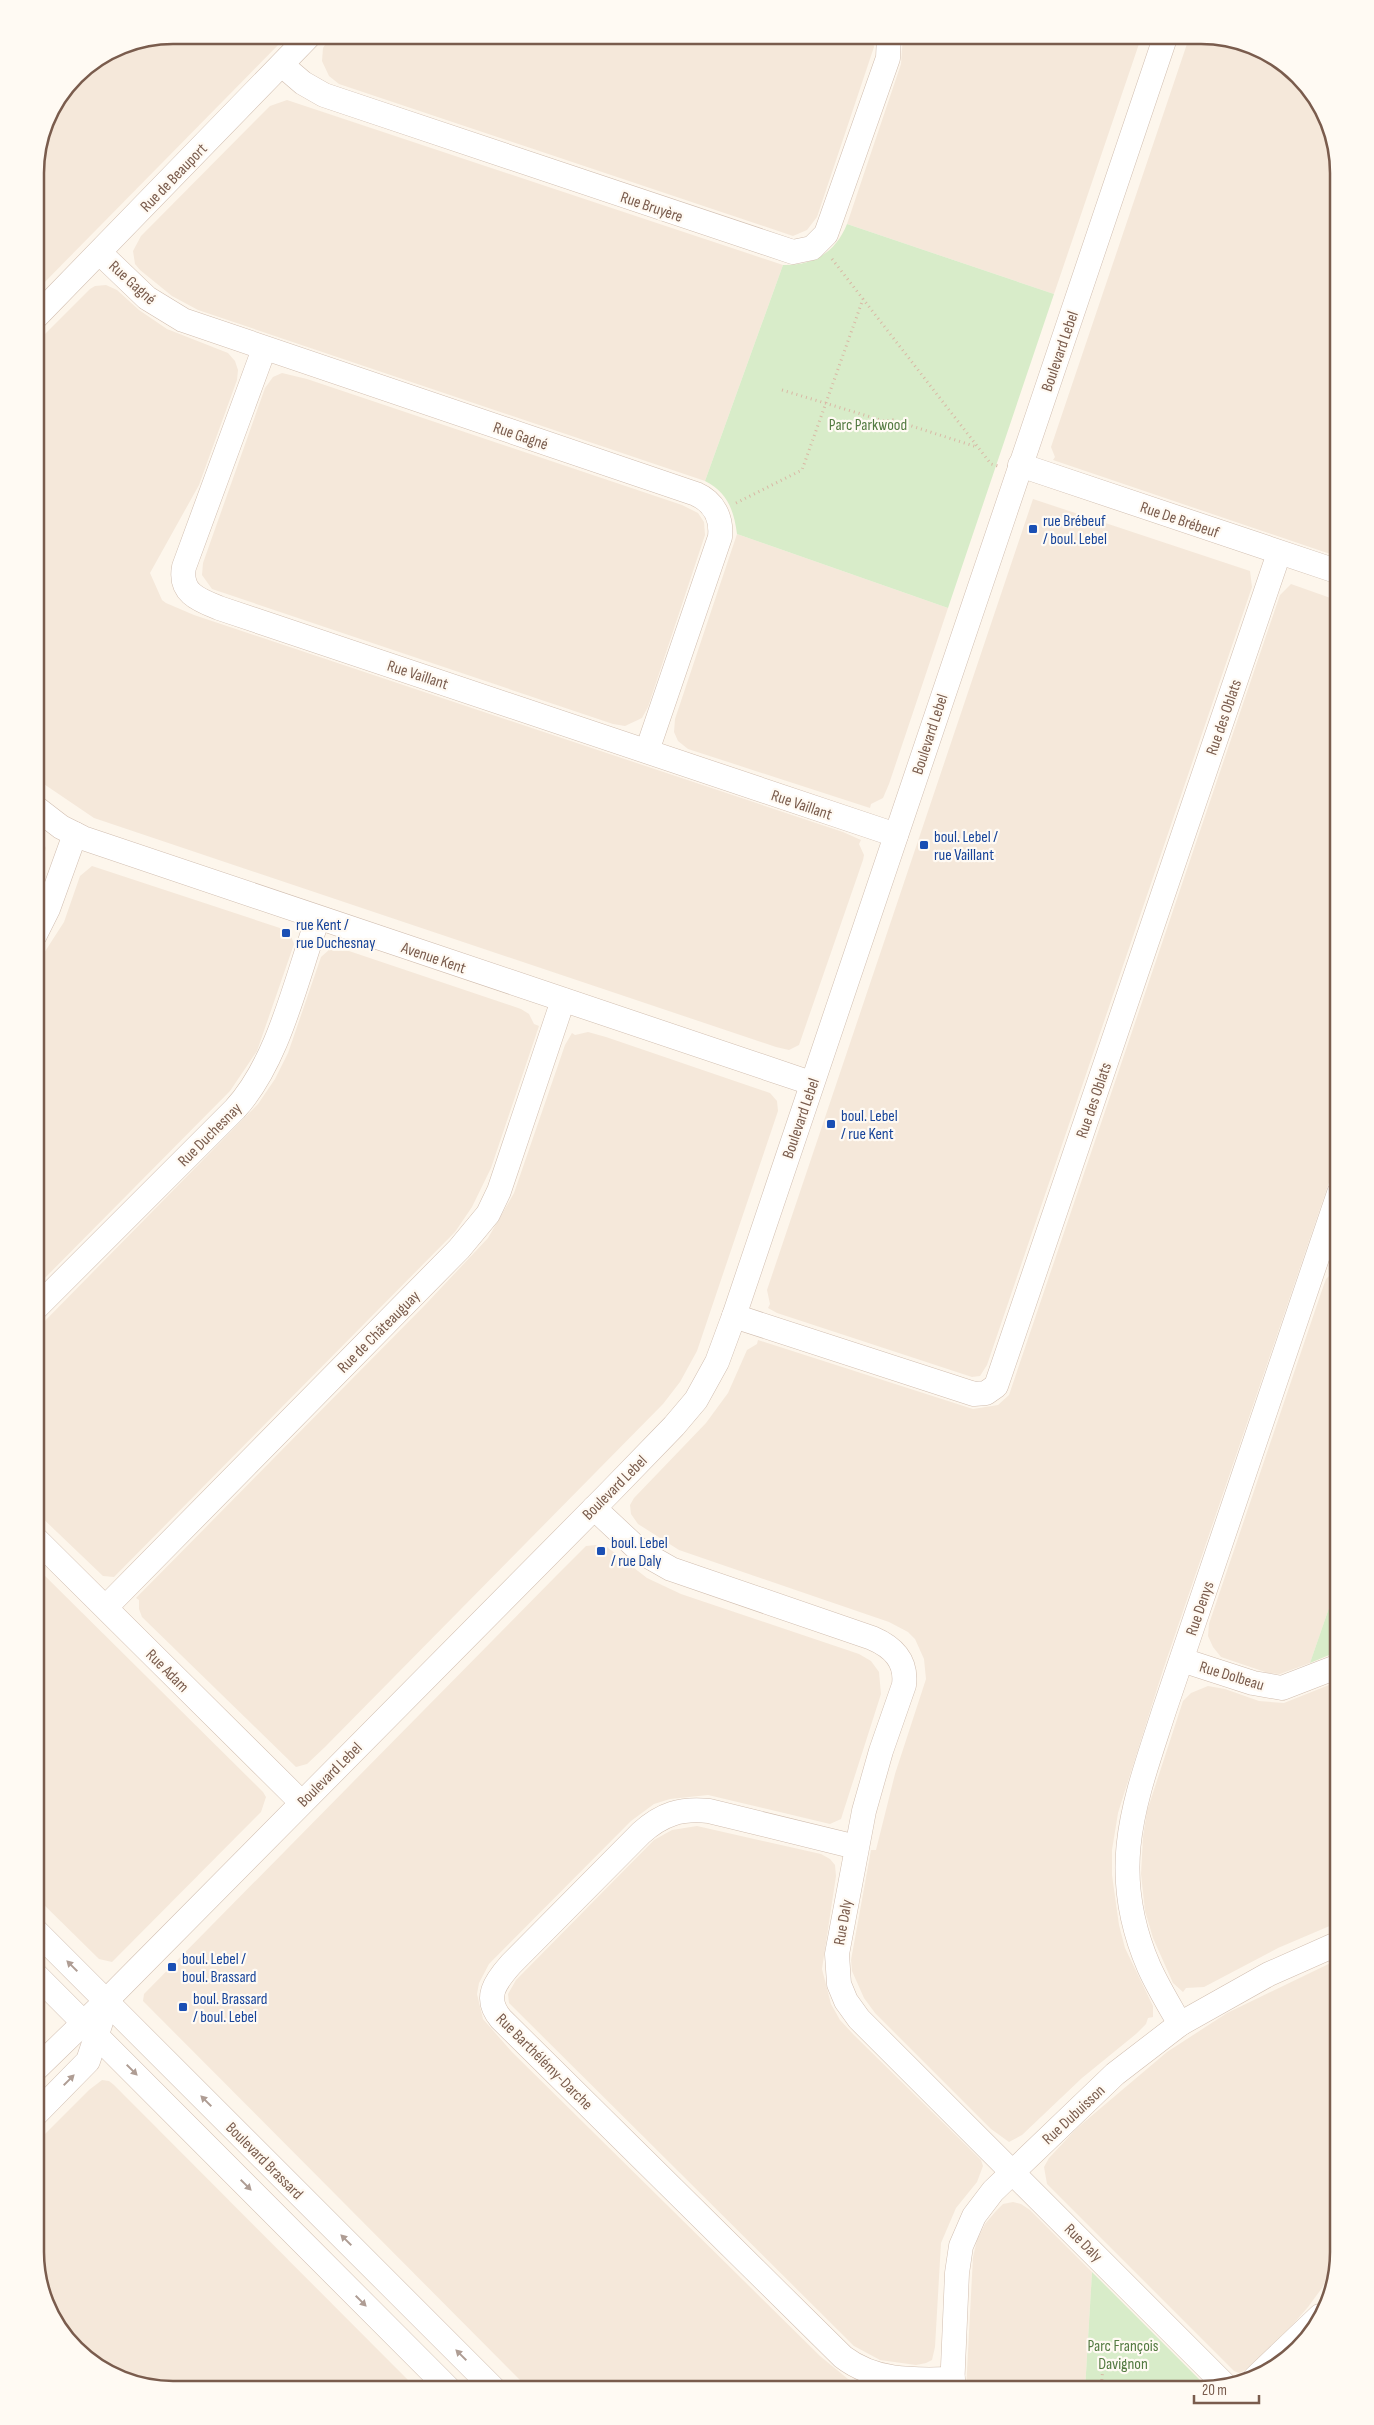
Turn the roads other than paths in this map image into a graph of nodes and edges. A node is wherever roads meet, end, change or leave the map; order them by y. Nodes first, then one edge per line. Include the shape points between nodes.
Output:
1 (302, 44) edge
2 (889, 44) edge
3 (1163, 44) edge
4 (282, 65) junction
5 (100, 253) junction
6 (44, 309) edge
7 (264, 349) junction
8 (1009, 466) junction
9 (1278, 552) junction
10 (1330, 569) edge
11 (647, 751) junction
12 (44, 814) edge
13 (75, 834) junction
14 (896, 835) junction
15 (44, 917) edge
16 (318, 918) junction
17 (563, 1000) junction
18 (811, 1083) junction
19 (1330, 1244) edge
20 (44, 1300) edge
21 (734, 1316) junction
22 (594, 1508) junction
23 (44, 1547) edge
24 (106, 1607) junction
25 (1182, 1660) junction
26 (1330, 1669) edge
27 (300, 1802) junction
28 (856, 1847) junction
29 (44, 1939) edge
30 (1330, 1947) edge
31 (44, 1983) edge
32 (106, 2001) junction
33 (1180, 2024) junction
34 (90, 2029) junction
35 (44, 2063) edge
36 (44, 2106) edge
37 (1013, 2171) junction
38 (1298, 2337) edge
39 (1281, 2353) edge
40 (1221, 2380) edge
41 (441, 2381) edge
42 (486, 2381) edge
43 (914, 2381) edge
44 (953, 2381) edge

1 - 4 street, Rue de Beauport
2 - 4 street, Rue Bruyère via 888,58 826,234 812,248 793,252 324,95
3 - 8 street, Boulevard Lebel
4 - 5 street, Rue de Beauport
5 - 6 street, Rue de Beauport
5 - 7 street, Rue Gagné via 164,310
7 - 11 street, Rue Gagné via 696,494 709,502 721,524 720,537
7 - 11 street, Rue Vaillant via 184,567 183,582 190,593 219,608
8 - 9 street, Rue De Brébeuf
8 - 14 street, Boulevard Lebel
9 - 10 street, Rue De Brébeuf
9 - 21 street, Rue des Oblats via 996,1386 986,1393 974,1394
11 - 14 street, Rue Vaillant
12 - 13 street, Avenue Kent
13 - 15 street
13 - 16 street, Avenue Kent
14 - 18 street, Boulevard Lebel
16 - 17 street, Avenue Kent
16 - 20 street, Rue Duchesnay via 270,1054 251,1090
17 - 18 street, Avenue Kent
17 - 24 street, Rue de Châteauguay via 498,1191 480,1226
18 - 21 street, Boulevard Lebel
19 - 25 street, Rue Denys
21 - 22 street, Boulevard Lebel via 716,1362 696,1400
22 - 27 street, Boulevard Lebel
22 - 28 street, Rue Daly via 632,1545 660,1564 872,1638 896,1653 904,1667 904,1686 874,1772
23 - 24 street, Rue Adam
24 - 27 street, Rue Adam
25 - 26 street, Rue Dolbeau via 1253,1683 1282,1688
25 - 33 street, Rue Denys via 1138,1792 1126,1861 1136,1933 1149,1966
27 - 32 street, Boulevard Lebel
28 - 37 street, Rue Daly via 837,1954 837,1975 842,1992 859,2019
28 - 43 street, Rue Barthélémy-Darche via 709,1811 671,1812 641,1833 511,1964 495,1984 491,1995 492,2004 501,2019 843,2357 868,2373
32 -> 29 street, Boulevard Brassard
30 - 33 street, Rue Dubuisson via 1241,1988
31 - 34 street, Boulevard Brassard
32 - 34 street, Boulevard Lebel
42 -> 32 street, Boulevard Brassard
33 - 37 street, Rue Dubuisson via 1116,2074
34 - 35 street, Boulevard Lebel
36 -> 34 street, Boulevard Lebel via 88,2061
34 -> 41 street, Boulevard Brassard
37 - 40 street, Rue Daly
37 - 44 street, Rue Dubuisson via 974,2216 961,2246
38 - 39 street

